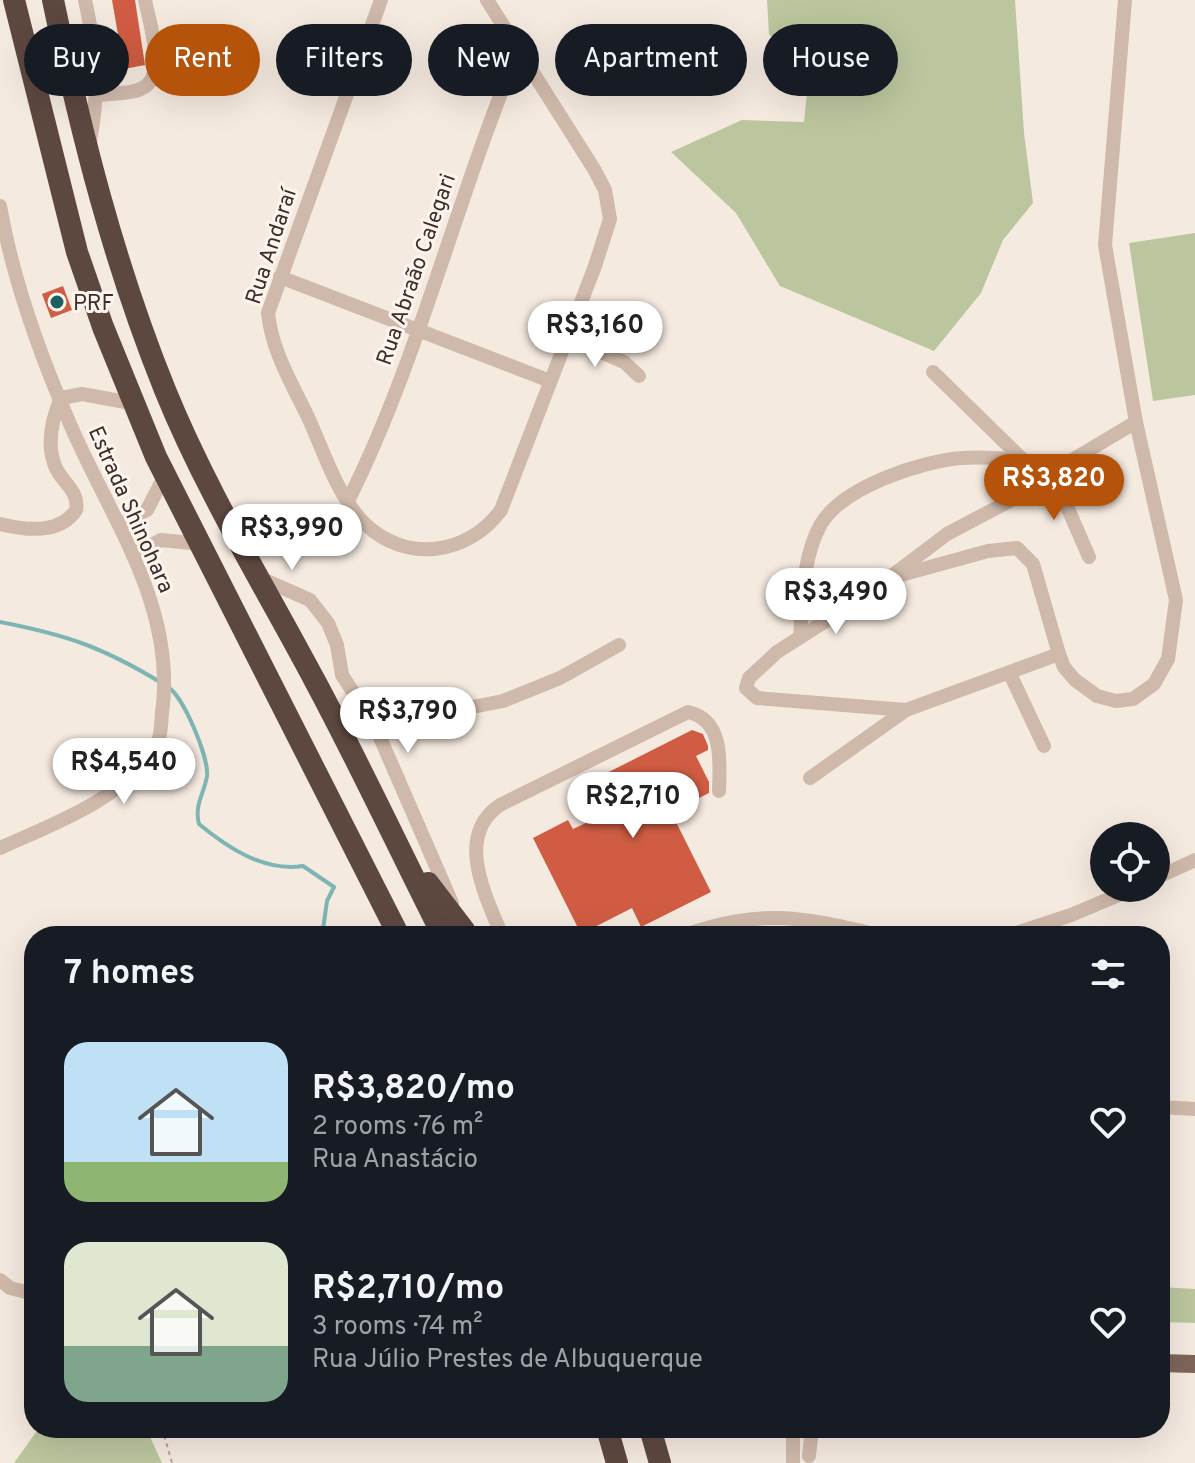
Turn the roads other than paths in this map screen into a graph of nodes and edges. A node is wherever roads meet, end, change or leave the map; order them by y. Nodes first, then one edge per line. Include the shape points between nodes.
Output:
1 (14, 0) edge
2 (53, 0) edge
3 (85, 0) edge
4 (145, 0) edge
5 (381, 0) edge
6 (487, 0) edge
7 (1125, 0) edge
8 (90, 24) edge
9 (503, 24) edge
10 (539, 81) edge
11 (129, 92) edge
12 (98, 96) edge
13 (499, 96) edge
14 (88, 155) junction
15 (0, 206) edge
16 (4, 254) edge
17 (280, 277) junction
18 (418, 329) junction
19 (567, 337) junction
20 (933, 372) dead end
21 (639, 376) dead end
22 (550, 381) junction
23 (61, 398) junction
24 (136, 404) junction
25 (1136, 422) junction
26 (1023, 460) junction
27 (1052, 472) junction
28 (165, 475) junction
29 (348, 501) junction
30 (0, 524) edge
31 (120, 525) junction
32 (201, 544) junction
33 (133, 555) junction
34 (1089, 557) dead end
35 (258, 577) junction
36 (890, 578) junction
37 (800, 637) junction
38 (619, 645) dead end
39 (1059, 654) junction
40 (1010, 674) junction
41 (906, 710) junction
42 (375, 726) junction
43 (1044, 746) dead end
44 (810, 778) dead end
45 (719, 791) dead end
46 (0, 848) edge
47 (1195, 860) edge
48 (1170, 872) edge
49 (1102, 902) edge
50 (394, 926) edge
51 (453, 926) edge
52 (455, 926) edge
53 (498, 926) edge
54 (718, 926) edge
55 (834, 926) edge
56 (1037, 926) edge
57 (1170, 1108) edge
58 (1195, 1109) edge
59 (0, 1280) edge
60 (24, 1292) edge
61 (1170, 1363) edge
62 (1195, 1364) edge
63 (610, 1438) edge
64 (653, 1438) edge
65 (660, 1438) edge
66 (793, 1438) edge
67 (811, 1438) edge
68 (809, 1456) dead end
69 (659, 1462) edge
70 (617, 1463) edge
71 (793, 1463) edge

1 - 24 highway via 77,252
2 - 14 highway
3 - 8 street
4 - 11 street via 155,46 153,77 147,86
5 - 17 street, Rua Andaraí
6 - 9 street, Rua Andaraí
7 - 25 street via 1105,245
10 - 19 street, Rua Andaraí via 594,169 609,205 604,240
12 - 14 street
13 - 18 street, Rua Abraão Calegari
14 - 35 highway via 121,271 167,394
15 - 16 street, Estrada Shinohara
16 - 23 street, Estrada Shinohara
17 - 18 street
17 - 29 street, Rua Andaraí via 268,313 274,345
18 - 22 street
18 - 29 street, Rua Abraão Calegari
19 - 21 street via 624,362
19 - 22 street, Rua Andaraí
20 - 26 street
22 - 29 street, Rua Andaraí via 501,510 474,538 442,550 402,544 363,522
23 - 24 street via 82,394
23 - 30 street via 52,419 52,457 75,496 76,510 63,523 45,528
23 - 31 street, Estrada Shinohara via 95,481
24 - 28 highway
25 - 27 street
25 - 39 street via 1176,600 1168,659 1144,694 1116,701 1085,688
26 - 27 street
26 - 37 street via 961,458 932,464 886,479 835,507 820,525 805,568
27 - 34 street
27 - 36 street via 1011,502 947,534
28 - 31 street via 147,510
28 - 32 highway
31 - 33 street, Estrada Shinohara
32 - 33 street via 161,540
32 - 50 highway
33 - 46 street, Estrada Shinohara via 159,624 165,687 154,752 117,789
35 - 42 street via 310,600 320,611 337,645 342,675
35 - 51 highway
36 - 37 street
36 - 39 street via 1017,548 1033,564
37 - 41 street via 749,678 748,692 757,698
38 - 42 street via 560,678 503,701
39 - 40 street
40 - 41 street
40 - 43 street
41 - 44 street
42 - 52 street
45 - 53 street via 714,731 688,712 500,805 480,823 477,836 479,879
47 - 48 street
49 - 56 street
54 - 55 street via 785,916
57 - 58 street
59 - 60 street
61 - 62 main road
63 - 70 highway
64 - 69 highway
65 - 69 main road
66 - 71 street
67 - 68 street

